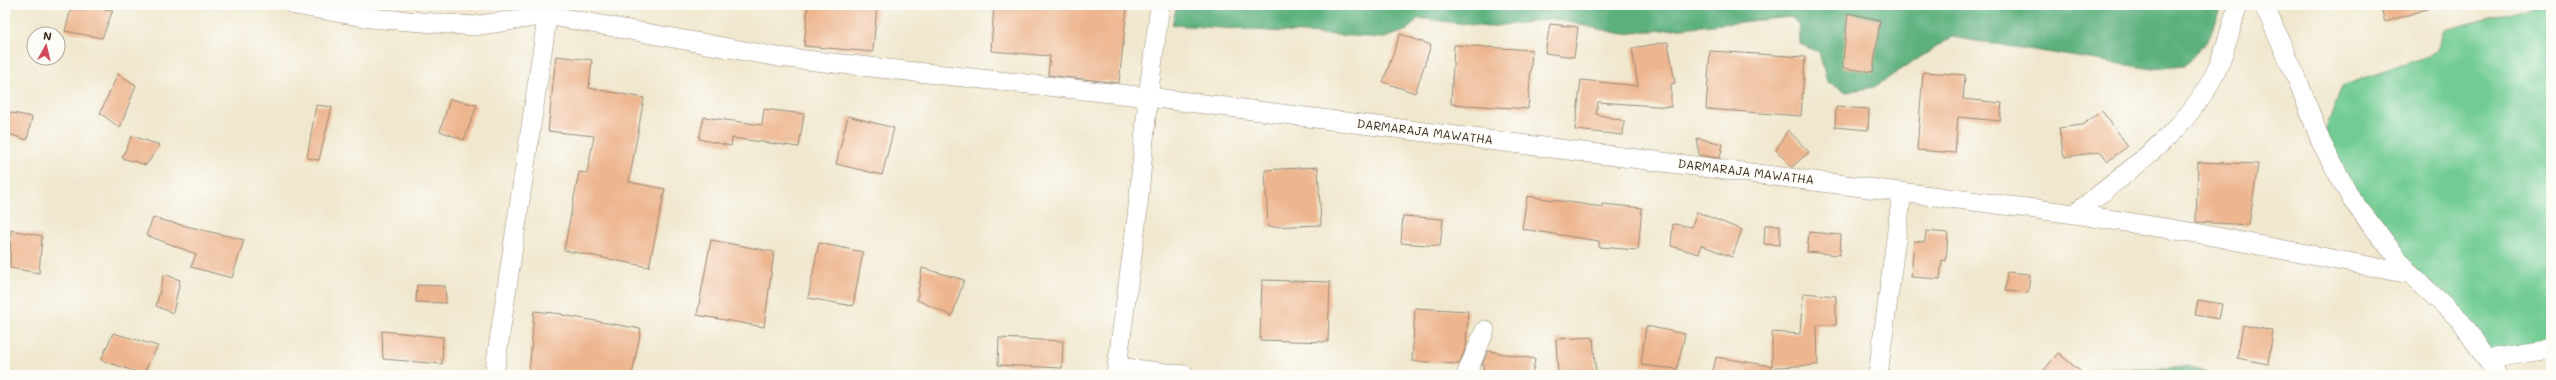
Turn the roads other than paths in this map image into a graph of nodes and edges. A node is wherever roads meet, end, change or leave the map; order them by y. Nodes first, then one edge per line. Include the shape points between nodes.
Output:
1 (295, 5) edge
2 (1160, 5) edge
3 (2238, 5) edge
4 (2264, 5) edge
5 (548, 10) edge
6 (1148, 97) junction
7 (1902, 192) junction
8 (2075, 214) junction
9 (2410, 274) junction
10 (1485, 330) dead end
11 (2551, 349) edge
12 (2494, 367) edge
13 (1117, 371) edge
14 (494, 375) edge
15 (1184, 375) edge
16 (1466, 375) edge
17 (1878, 375) edge

1 - 5 street, DARMARAJA MAWATHA via 370,18 474,26
2 - 6 street
3 - 8 street via 2217,69 2189,115 2160,144
4 - 9 street via 2298,81 2321,142 2352,200
5 - 6 street, DARMARAJA MAWATHA via 778,57
5 - 14 street
6 - 7 street, DARMARAJA MAWATHA
6 - 13 street via 1137,217
7 - 8 street, DARMARAJA MAWATHA
7 - 17 street
8 - 9 street, DARMARAJA MAWATHA via 2196,233
9 - 12 street via 2459,319
10 - 16 street
11 - 12 street
13 - 15 street

